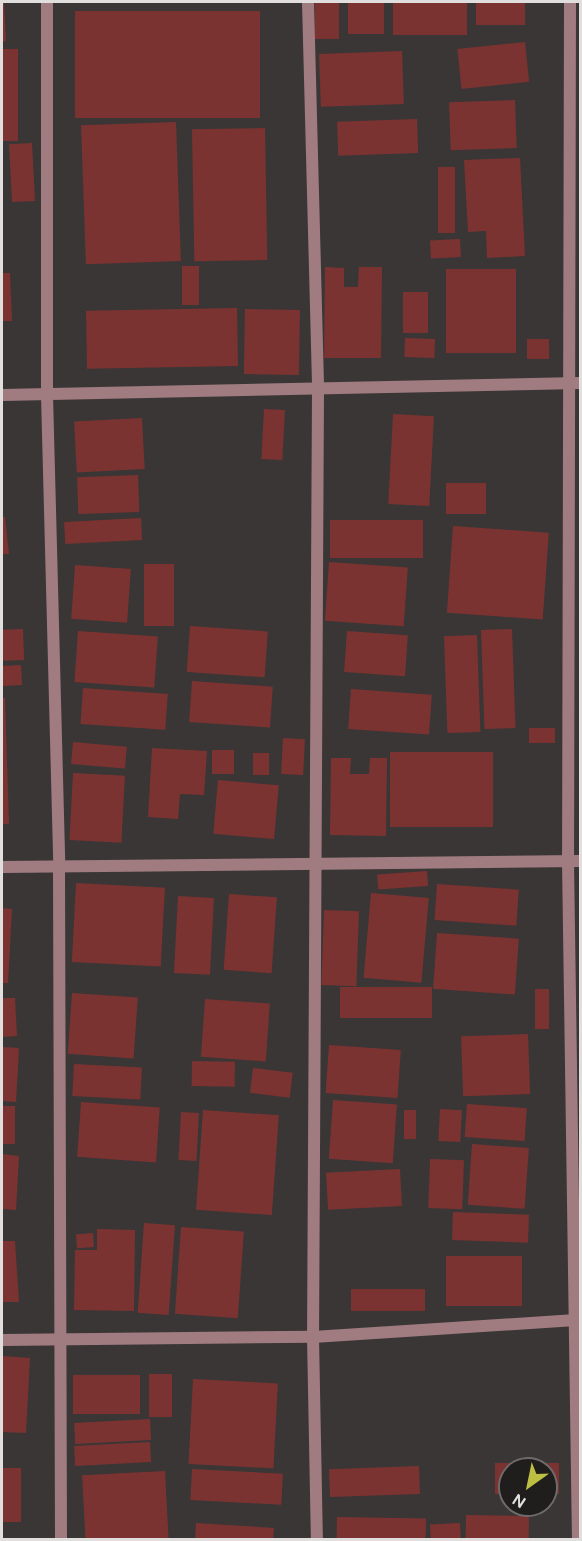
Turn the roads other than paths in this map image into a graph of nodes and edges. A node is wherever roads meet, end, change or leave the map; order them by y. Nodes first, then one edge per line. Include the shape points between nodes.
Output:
1 (47, 2) edge
2 (308, 2) edge
3 (570, 2) edge
4 (575, 383) edge
5 (318, 390) junction
6 (2, 395) edge
7 (47, 395) junction
8 (574, 861) edge
9 (317, 862) junction
10 (2, 867) edge
11 (59, 868) junction
12 (577, 1320) edge
13 (313, 1337) junction
14 (2, 1340) edge
15 (60, 1342) junction
16 (61, 1539) edge
17 (317, 1539) edge
18 (578, 1539) edge

1 - 7 street
2 - 5 street
3 - 4 street
4 - 5 street
4 - 8 street
5 - 7 street
5 - 9 street
6 - 7 street
7 - 11 street
8 - 9 street
8 - 12 street
9 - 11 street
9 - 13 street
10 - 11 street
11 - 15 street
12 - 13 street
12 - 18 street
13 - 15 street
13 - 17 street
14 - 15 street
15 - 16 street

